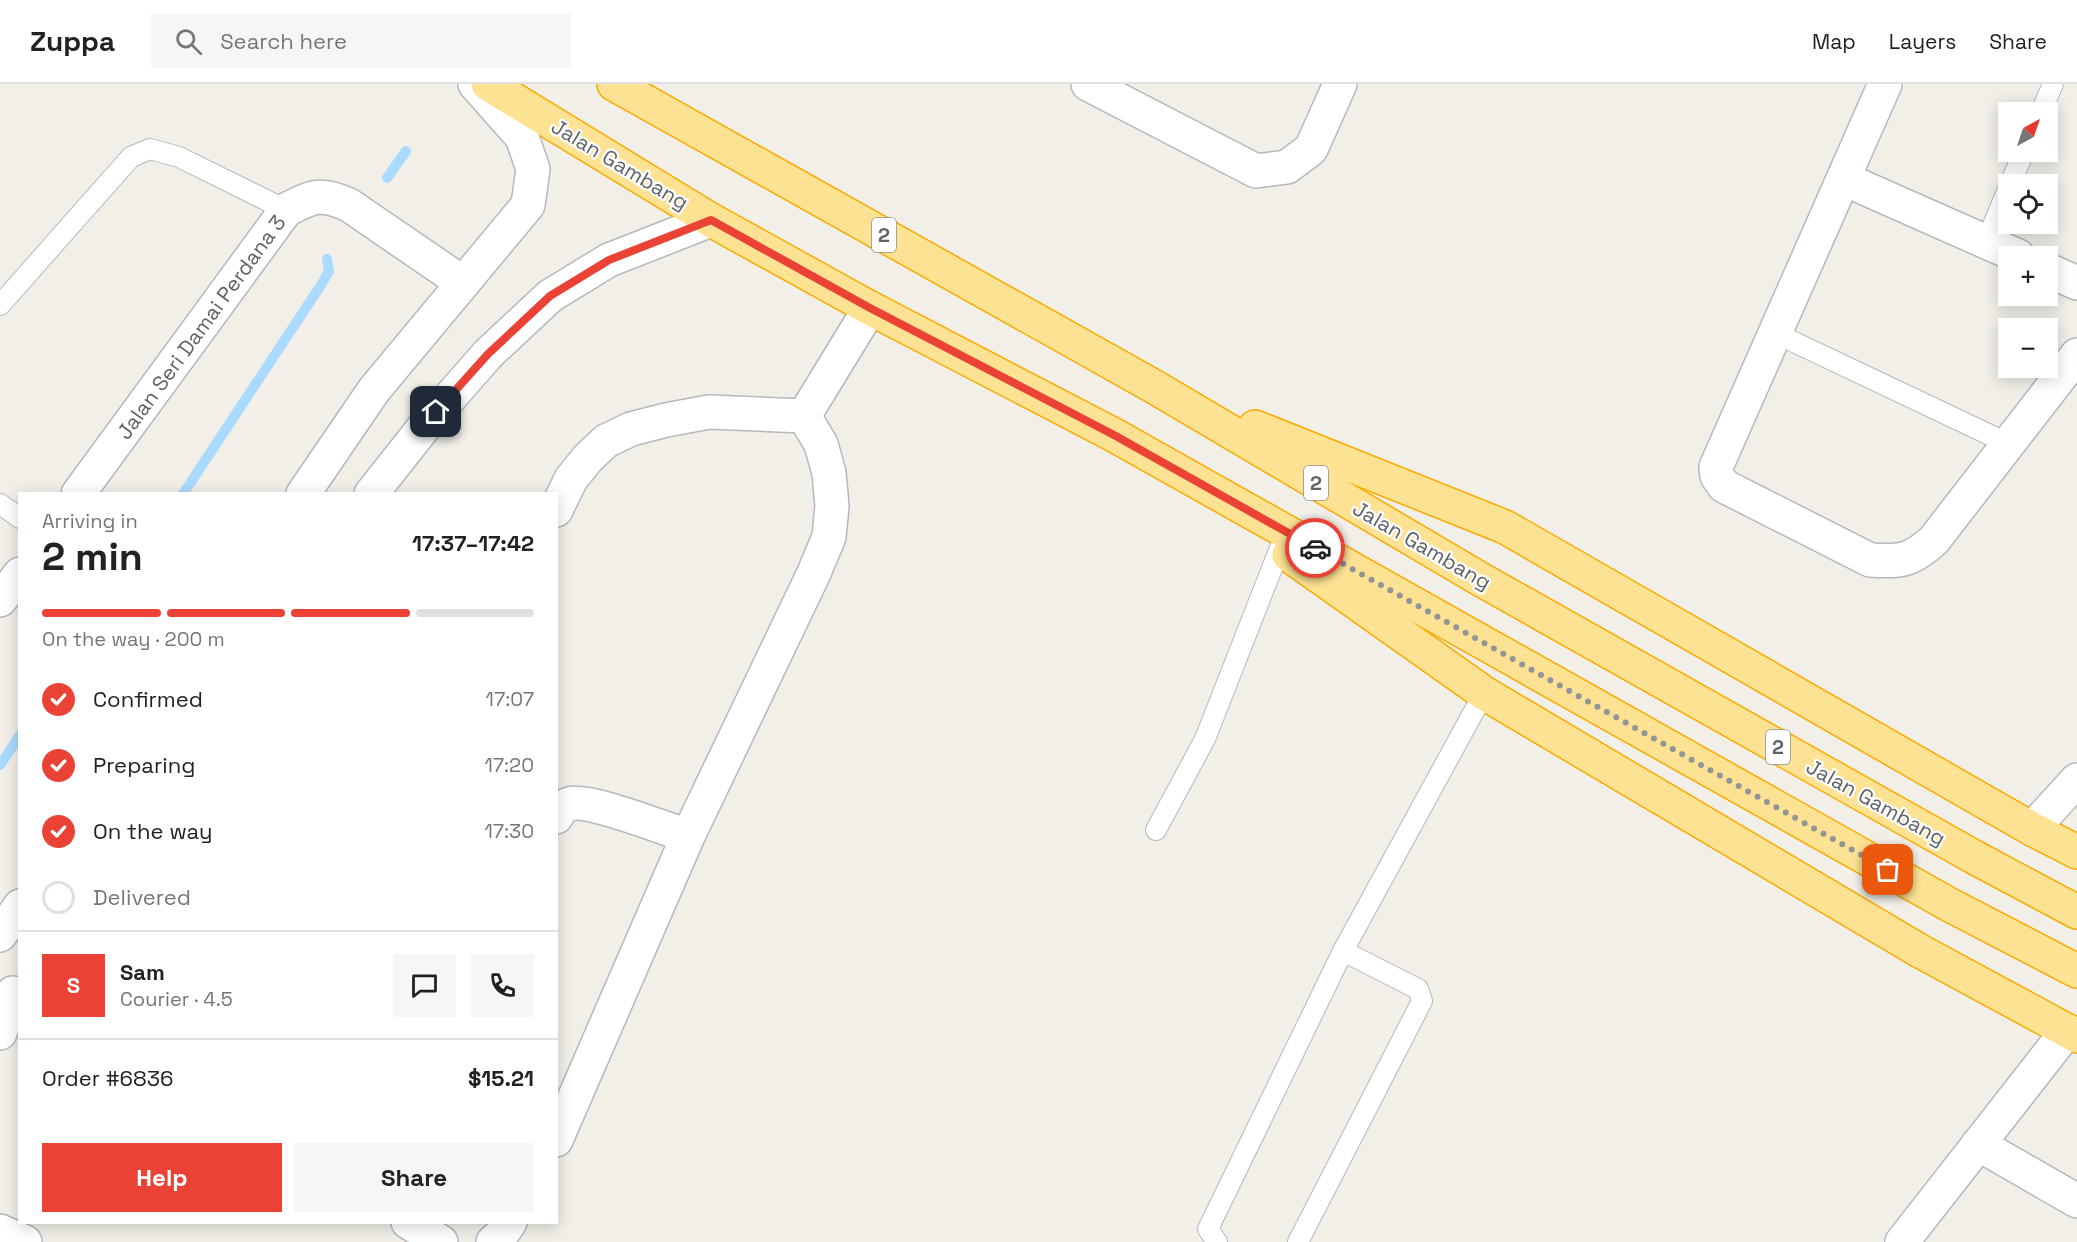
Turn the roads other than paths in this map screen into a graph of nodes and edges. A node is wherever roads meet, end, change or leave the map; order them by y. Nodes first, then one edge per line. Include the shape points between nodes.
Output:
1 (475, 84) edge
2 (488, 84) edge
3 (614, 84) edge
4 (1088, 84) edge
5 (1340, 84) edge
6 (1885, 84) edge
7 (2053, 84) edge
8 (2045, 102) edge
9 (1844, 179) junction
10 (286, 210) junction
11 (1998, 213) edge
12 (711, 220) junction
13 (1986, 242) junction
14 (1998, 247) edge
15 (2058, 274) edge
16 (463, 283) junction
17 (2077, 283) edge
18 (0, 305) edge
19 (870, 308) junction
20 (1775, 333) junction
21 (2077, 355) edge
22 (1153, 386) junction
23 (804, 416) junction
24 (1114, 435) junction
25 (2008, 444) junction
26 (79, 492) edge
27 (304, 492) edge
28 (373, 492) edge
29 (0, 504) edge
30 (558, 506) edge
31 (18, 517) edge
32 (1280, 548) junction
33 (18, 577) edge
34 (0, 600) edge
35 (1484, 693) junction
36 (2077, 780) edge
37 (558, 813) edge
38 (2032, 829) junction
39 (1156, 831) dead end
40 (688, 836) junction
41 (2077, 852) edge
42 (18, 909) edge
43 (2077, 912) edge
44 (0, 935) edge
45 (1343, 951) junction
46 (2077, 971) edge
47 (11, 992) edge
48 (0, 1033) edge
49 (2072, 1033) edge
50 (558, 1135) edge
51 (1978, 1144) junction
52 (2077, 1201) edge
53 (411, 1224) edge
54 (509, 1224) edge
55 (441, 1242) edge
56 (493, 1242) edge
57 (1217, 1242) edge
58 (1298, 1242) edge
59 (1902, 1242) edge

1 - 16 street via 522,137 533,169 528,205
2 - 12 highway, Jalan Gambang
3 - 22 highway, Jalan Gambang / 2
4 - 5 street via 1256,171 1287,167 1311,149
6 - 9 street
7 - 8 lane
9 - 13 street
9 - 20 street
10 - 16 street, Jalan Seri Damai Perdana 3 via 308,198 332,197
10 - 18 lane via 179,157 150,149 131,157
10 - 26 street, Jalan Seri Damai Perdana 3
11 - 13 lane
12 - 19 highway, Jalan Gambang
12 - 28 street via 609,260 550,296 488,354
13 - 14 street
15 - 17 street
16 - 27 street via 374,390
19 - 23 street
19 - 24 highway, Jalan Gambang
20 - 25 lane
20 - 25 street via 1716,467 1717,476 1724,486 1870,560 1910,558 1923,551
21 - 25 street
22 - 38 highway via 1505,528
22 - 43 highway, Jalan Gambang / 2 via 1480,579
23 - 30 street via 709,412 632,429 606,441 588,458 571,479
23 - 40 street via 821,444 829,473 829,537
24 - 32 highway
24 - 46 highway, Jalan Gambang via 1940,899
29 - 31 lane
32 - 35 highway
32 - 39 lane via 1205,739
33 - 34 street
35 - 45 lane
35 - 49 highway via 1920,951
36 - 38 street
37 - 40 street via 570,803 589,804
38 - 41 highway
40 - 50 street
42 - 44 street
45 - 57 lane via 1208,1229
45 - 58 lane via 1418,989 1422,1001
47 - 48 street
49 - 51 street
51 - 52 street
51 - 59 street
53 - 55 street
54 - 56 street

